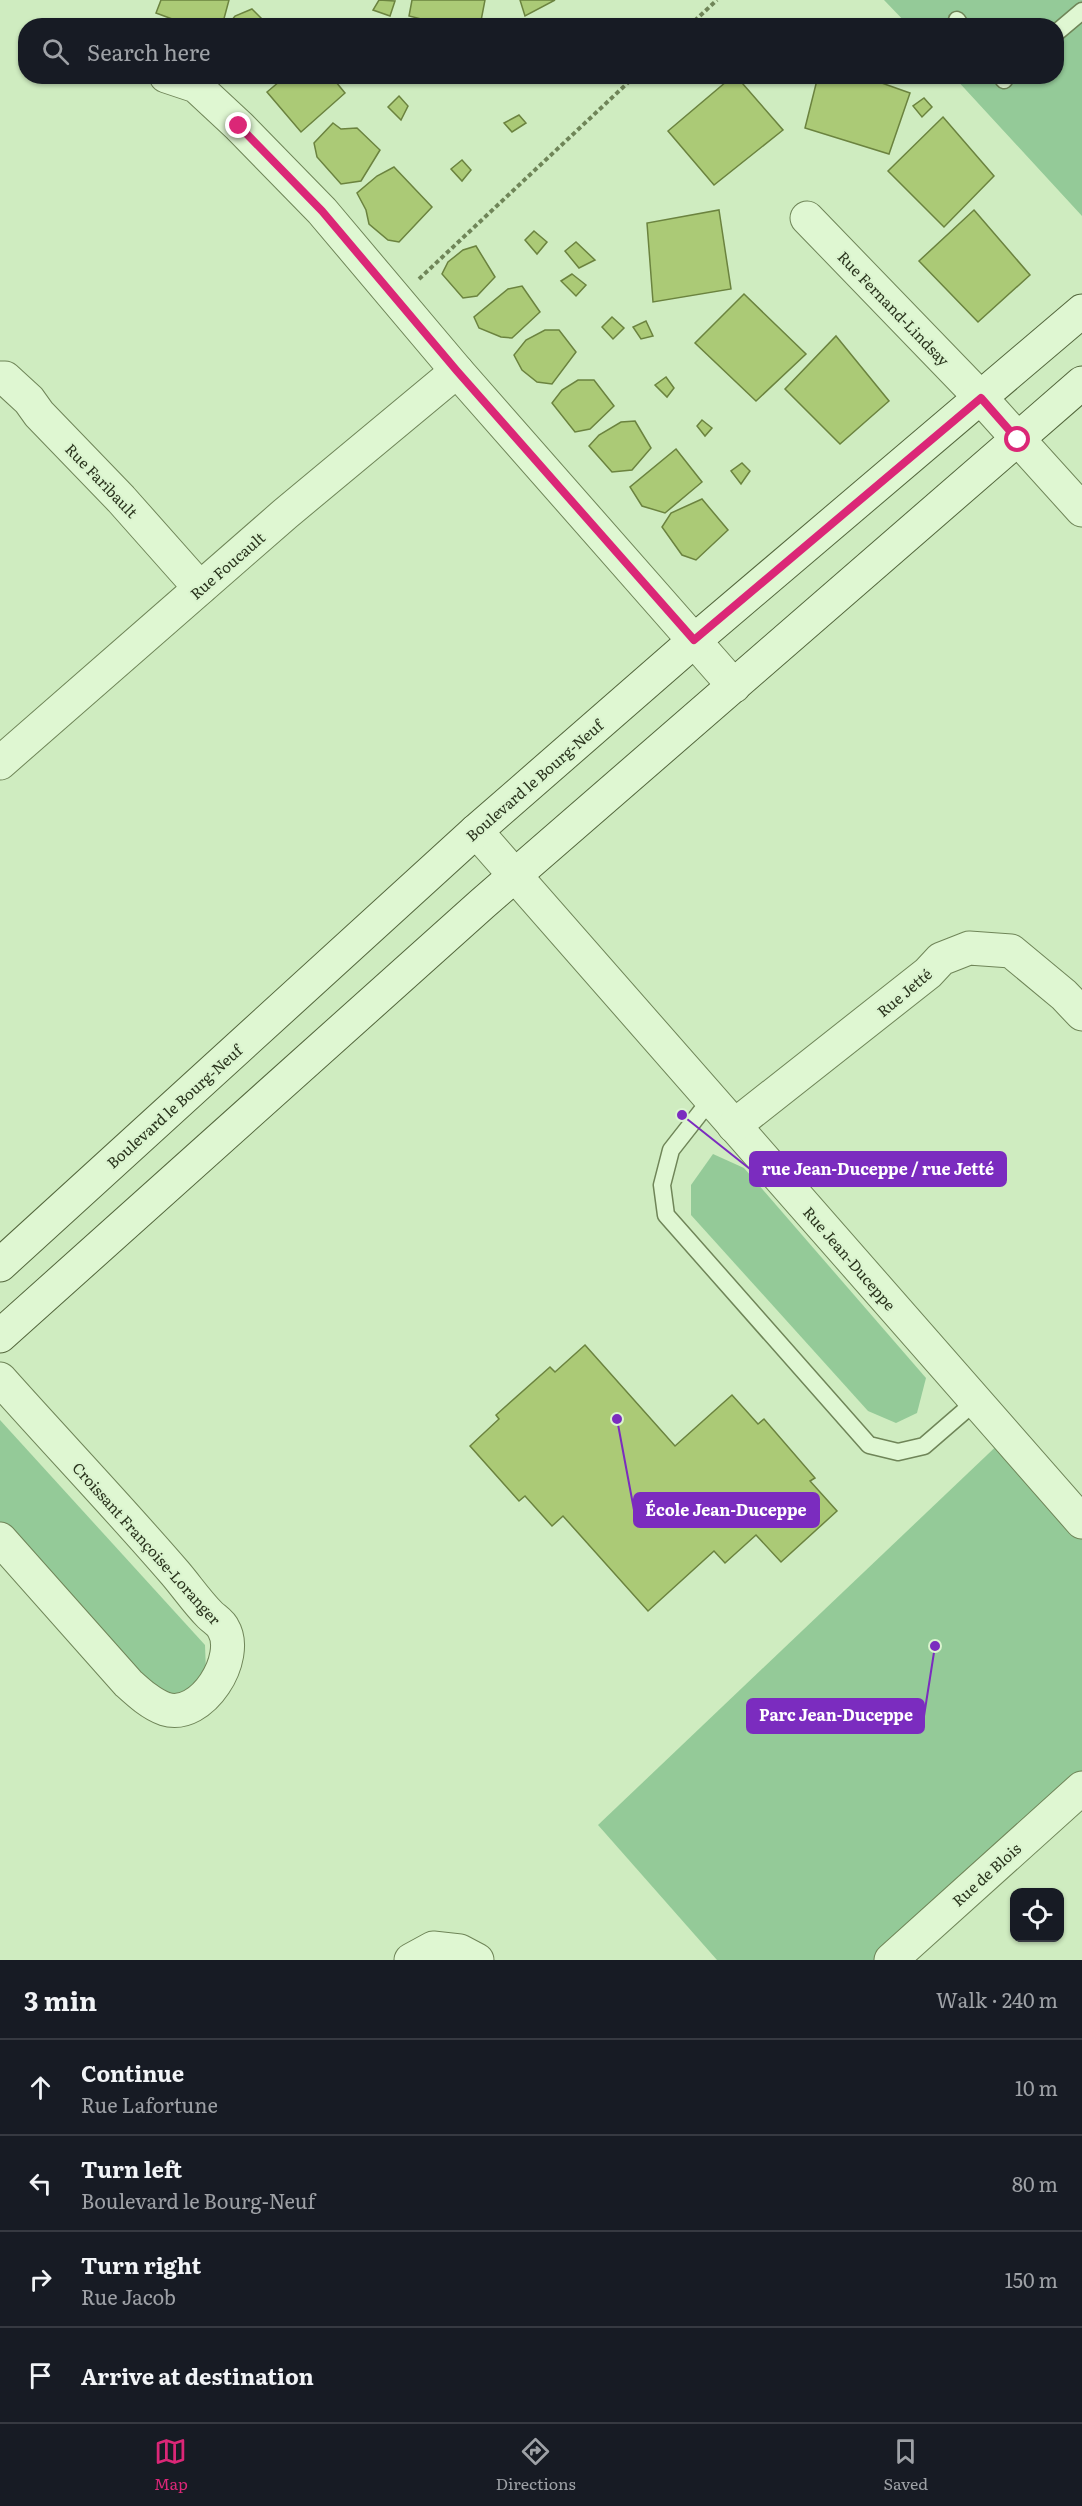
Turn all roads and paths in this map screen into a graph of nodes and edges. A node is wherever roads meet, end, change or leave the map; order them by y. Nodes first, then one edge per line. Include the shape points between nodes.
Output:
1 (717, 0) edge
2 (1082, 11) edge
3 (698, 18) edge
4 (1064, 26) edge
5 (190, 84) edge
6 (626, 84) edge
7 (807, 218) dead end
8 (396, 300) junction
9 (1082, 311) edge
10 (457, 371) junction
11 (0, 378) edge
12 (1082, 383) edge
13 (981, 398) junction
14 (1018, 440) junction
15 (1082, 510) edge
16 (200, 588) junction
17 (694, 640) junction
18 (734, 686) junction
19 (0, 763) edge
20 (476, 831) junction
21 (515, 876) junction
22 (1082, 1014) edge
23 (711, 1099) junction
24 (734, 1126) junction
25 (0, 1265) edge
26 (0, 1336) edge
27 (0, 1379) edge
28 (976, 1401) junction
29 (1082, 1522) edge
30 (0, 1539) edge
31 (1082, 1788) edge
32 (411, 1960) edge
33 (477, 1960) edge
34 (891, 1960) edge

1 - 3 path
2 - 4 lane
5 - 8 street via 239,126 322,211
6 - 8 path
7 - 13 street, Rue Fernand-Lindsay
8 - 10 street
9 - 13 street, Boulevard le Bourg-Neuf
10 - 16 street, Rue Foucault
10 - 17 street
11 - 16 street, Rue Faribault via 5,378 29,400
12 - 14 street
13 - 14 street, Rue Fernand-Lindsay
13 - 17 street, Boulevard le Bourg-Neuf
14 - 15 street, Rue Fernand-Lindsay
14 - 18 street
16 - 19 street, Rue Foucault
17 - 18 street
17 - 20 street, Boulevard le Bourg-Neuf
18 - 21 street
20 - 21 street, Rue Jean-Duceppe
20 - 25 street, Boulevard le Bourg-Neuf
21 - 23 street, Rue Jean-Duceppe
21 - 26 street
22 - 24 street, Rue Jetté via 1011,951 969,948 941,959
23 - 24 street, Rue Jean-Duceppe
23 - 28 lane via 671,1150 662,1185 666,1215 870,1445 898,1452 924,1446
24 - 28 street, Rue Jean-Duceppe
27 - 30 street, Croissant Françoise-Loranger via 223,1628 229,1646 217,1684 203,1699 185,1709 167,1709 143,1696
28 - 29 street, Rue Jean-Duceppe
31 - 34 street, Rue de Blois
32 - 33 street via 434,1948 460,1951

